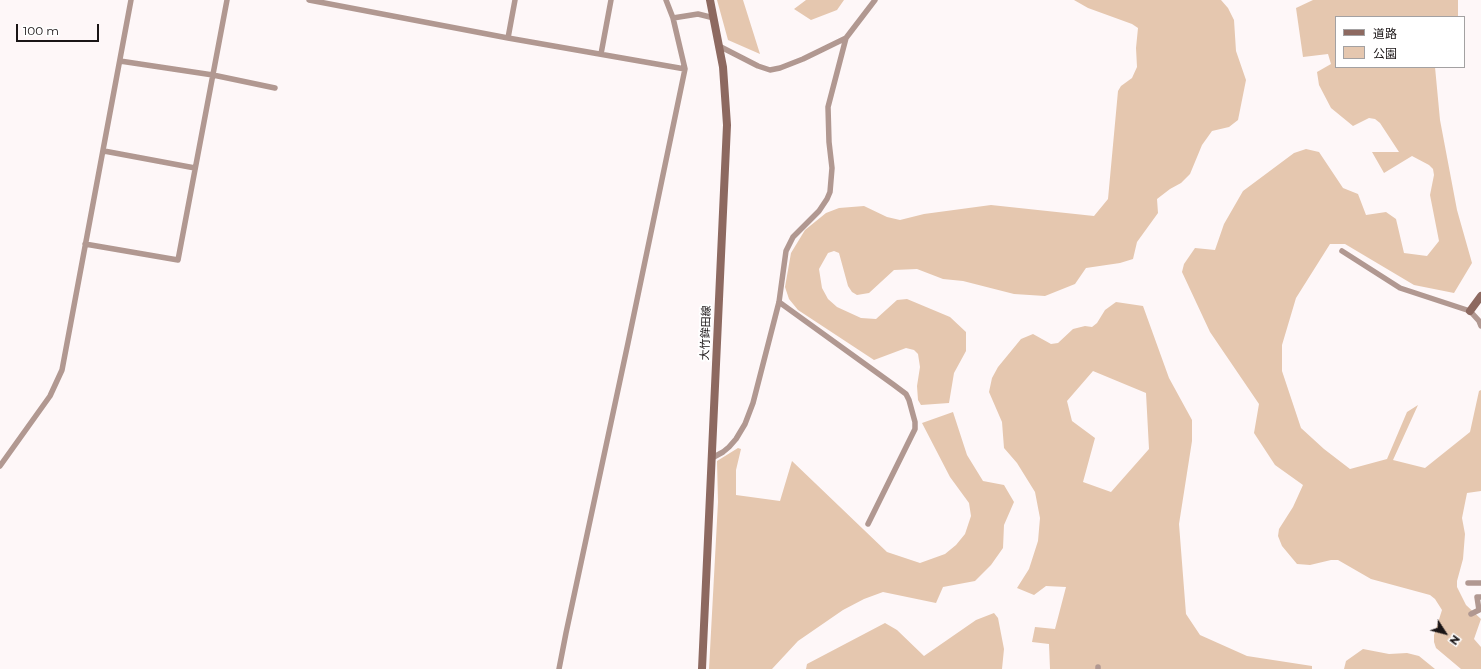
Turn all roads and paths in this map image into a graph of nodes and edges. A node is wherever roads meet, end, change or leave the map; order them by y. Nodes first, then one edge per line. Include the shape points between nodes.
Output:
1 (131, 0) edge
2 (227, 0) edge
3 (309, 0) edge
4 (515, 0) edge
5 (611, 0) edge
6 (666, 0) edge
7 (710, 0) edge
8 (875, 0) edge
9 (672, 18) junction
10 (714, 18) junction
11 (508, 38) junction
12 (846, 38) junction
13 (719, 46) junction
14 (600, 54) junction
15 (120, 61) junction
16 (685, 69) junction
17 (213, 75) junction
18 (275, 88) dead end
19 (104, 151) junction
20 (195, 168) junction
21 (85, 244) junction
22 (1342, 251) dead end
23 (1481, 296) edge
24 (780, 302) junction
25 (1470, 311) junction
26 (1481, 326) edge
27 (712, 458) junction
28 (0, 466) edge
29 (868, 524) dead end
30 (1468, 583) dead end
31 (1481, 583) edge
32 (1481, 597) edge
33 (1471, 614) dead end
34 (572, 626) dead end
35 (566, 633) junction
36 (559, 669) edge
37 (702, 669) edge

1 - 15 street
2 - 17 street
3 - 11 street
4 - 11 street
5 - 14 street
6 - 9 street
7 - 10 main road, 大竹鉾田線
8 - 12 street
9 - 10 street via 698,14
9 - 16 street
10 - 13 main road, 大竹鉾田線
11 - 14 street
12 - 13 street via 803,59 770,70
12 - 24 street via 828,107 832,168 830,192 824,205 798,231 788,246 783,263
13 - 27 main road, 大竹鉾田線 via 727,125
14 - 16 street
15 - 17 street
15 - 19 street
16 - 35 street
17 - 18 street
17 - 20 street
19 - 20 street
19 - 21 street
20 - 21 street via 178,260
21 - 28 street via 62,370 50,396
22 - 25 street via 1400,288
23 - 25 main road
24 - 27 street via 745,424 729,447
24 - 29 street via 899,388 909,400 916,422 915,429
25 - 26 street
27 - 37 main road, 大竹鉾田線
30 - 31 street
32 - 33 street via 1477,597 1479,610
34 - 35 street
35 - 36 street

